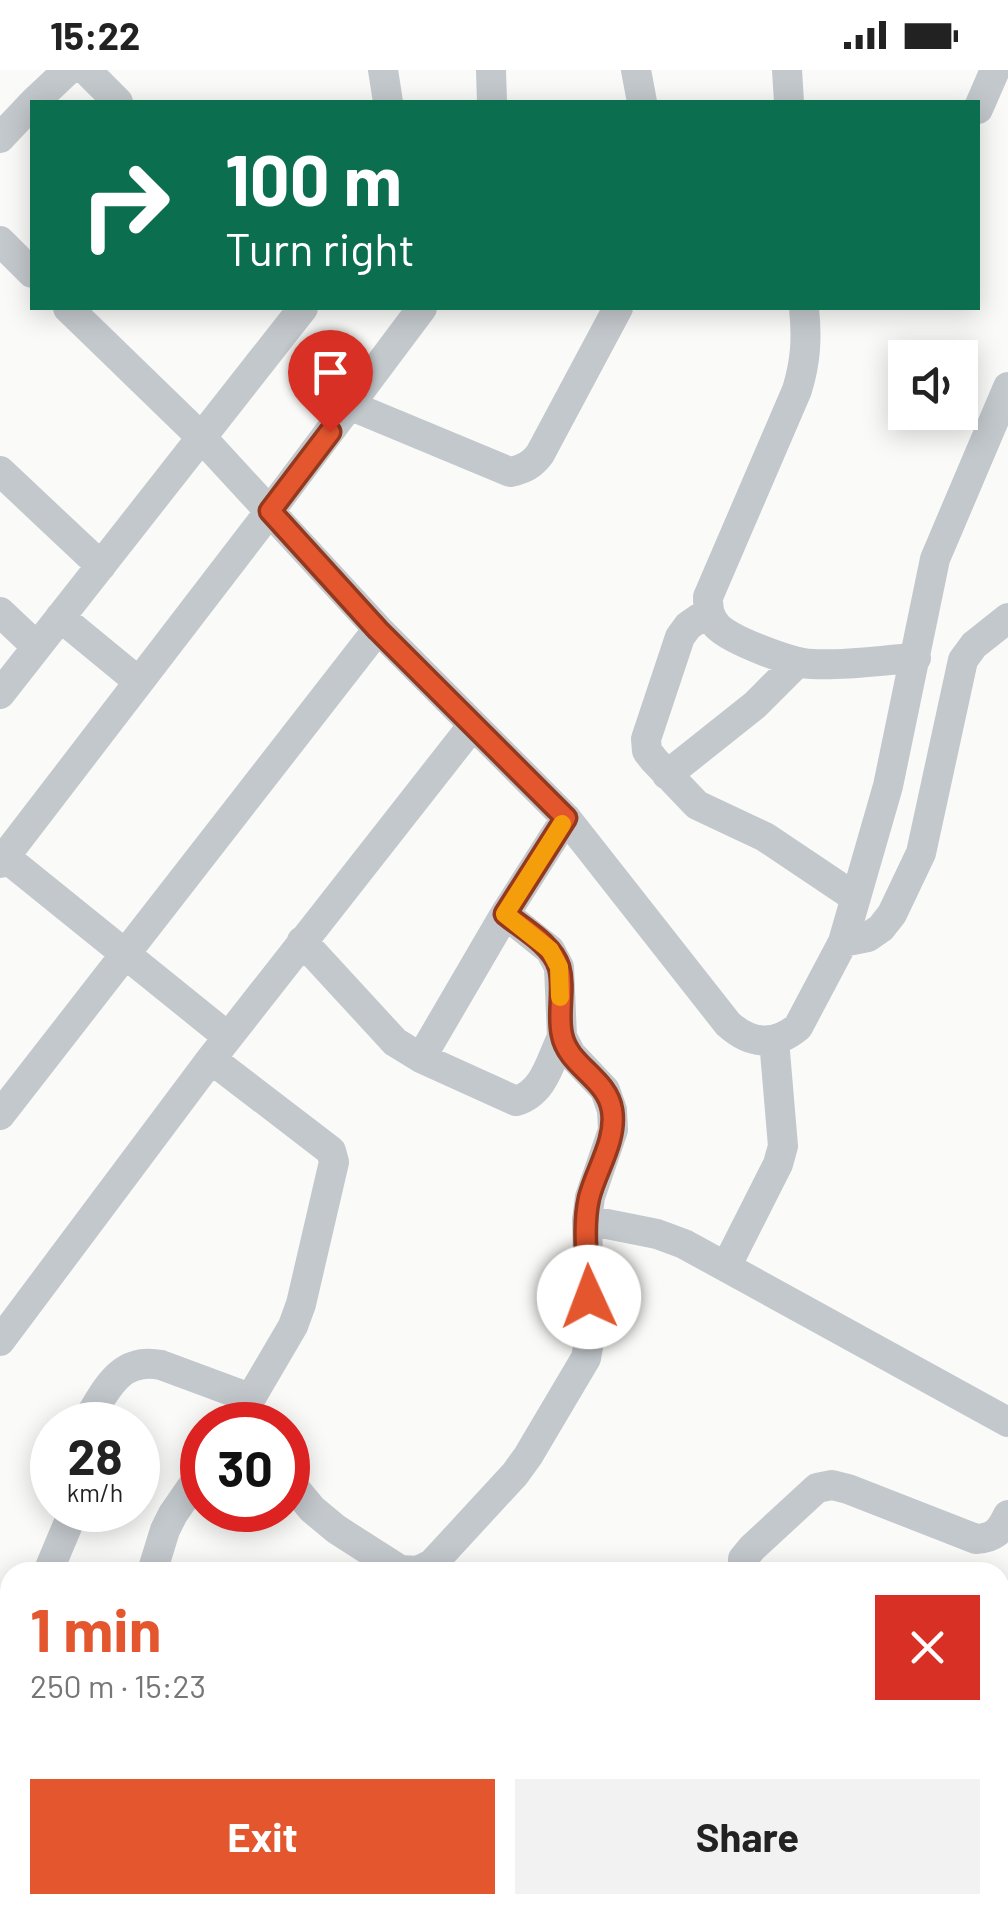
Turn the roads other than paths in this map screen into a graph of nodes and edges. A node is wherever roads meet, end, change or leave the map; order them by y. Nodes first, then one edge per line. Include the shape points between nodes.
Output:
1 (68, 70) edge
2 (86, 70) edge
3 (384, 70) edge
4 (491, 70) edge
5 (636, 70) edge
6 (786, 70) edge
7 (995, 70) edge
8 (36, 100) edge
9 (116, 100) edge
10 (388, 100) edge
11 (492, 100) edge
12 (642, 100) edge
13 (789, 100) edge
14 (980, 104) edge
15 (30, 106) edge
16 (0, 138) edge
17 (3, 250) edge
18 (30, 271) edge
19 (70, 310) edge
20 (301, 310) edge
21 (420, 310) edge
22 (617, 310) edge
23 (804, 310) edge
24 (1008, 388) edge
25 (349, 405) junction
26 (202, 438) junction
27 (0, 471) edge
28 (270, 511) junction
29 (101, 566) junction
30 (0, 612) edge
31 (708, 612) junction
32 (60, 617) junction
33 (1008, 618) edge
34 (378, 630) junction
35 (37, 647) junction
36 (916, 658) junction
37 (797, 662) junction
38 (139, 682) junction
39 (0, 694) edge
40 (473, 725) junction
41 (668, 775) junction
42 (566, 818) junction
43 (1, 858) edge
44 (856, 898) junction
45 (505, 914) junction
46 (302, 941) junction
47 (843, 942) junction
48 (125, 953) junction
49 (562, 1038) junction
50 (774, 1040) junction
51 (220, 1048) junction
52 (421, 1058) junction
53 (0, 1114) edge
54 (586, 1220) junction
55 (726, 1267) junction
56 (2, 1335) edge
57 (100, 1402) edge
58 (218, 1402) edge
59 (250, 1402) edge
60 (1008, 1422) edge
61 (180, 1504) edge
62 (310, 1508) edge
63 (1008, 1516) edge
64 (65, 1532) edge
65 (52, 1562) edge
66 (155, 1562) edge
67 (378, 1562) edge
68 (434, 1562) edge
69 (744, 1562) edge

1 - 8 street
2 - 9 street
3 - 10 street
4 - 11 street
5 - 12 street
6 - 13 street
7 - 14 street
15 - 16 street
17 - 18 street
19 - 26 street
20 - 26 street
21 - 25 street
22 - 25 street via 540,454 524,469 510,472
23 - 31 street via 807,339 798,390 708,597
24 - 36 street via 935,559
25 - 28 street
26 - 28 street
26 - 29 street
27 - 29 street
28 - 34 street
28 - 38 street
29 - 32 street
30 - 35 street
31 - 37 street via 732,636
31 - 41 street via 680,637 646,739
32 - 35 street
32 - 38 street
33 - 47 street via 963,660 921,854 892,914 868,937
34 - 40 street
34 - 48 street
35 - 39 street
36 - 37 street
36 - 44 street
37 - 41 street
38 - 43 street
40 - 42 street
40 - 46 street
41 - 44 street via 696,804 765,837
42 - 45 street
42 - 50 street via 728,1024 753,1040
43 - 48 street
44 - 47 street
45 - 49 street via 550,950 559,967
45 - 52 street
46 - 51 street
46 - 52 street via 395,1042
47 - 50 street via 798,1028
48 - 51 street
48 - 53 street
49 - 52 street via 540,1086 516,1101
49 - 54 street via 605,1090 612,1110
50 - 55 street via 783,1146
51 - 56 street
51 - 59 street via 332,1151 334,1162 301,1304
54 - 55 street via 658,1234
54 - 68 street via 586,1358 528,1456
55 - 60 street
57 - 58 street via 120,1372 146,1362
61 - 66 street
62 - 67 street
63 - 69 street via 991,1538 976,1539 832,1484 817,1488
64 - 65 street

